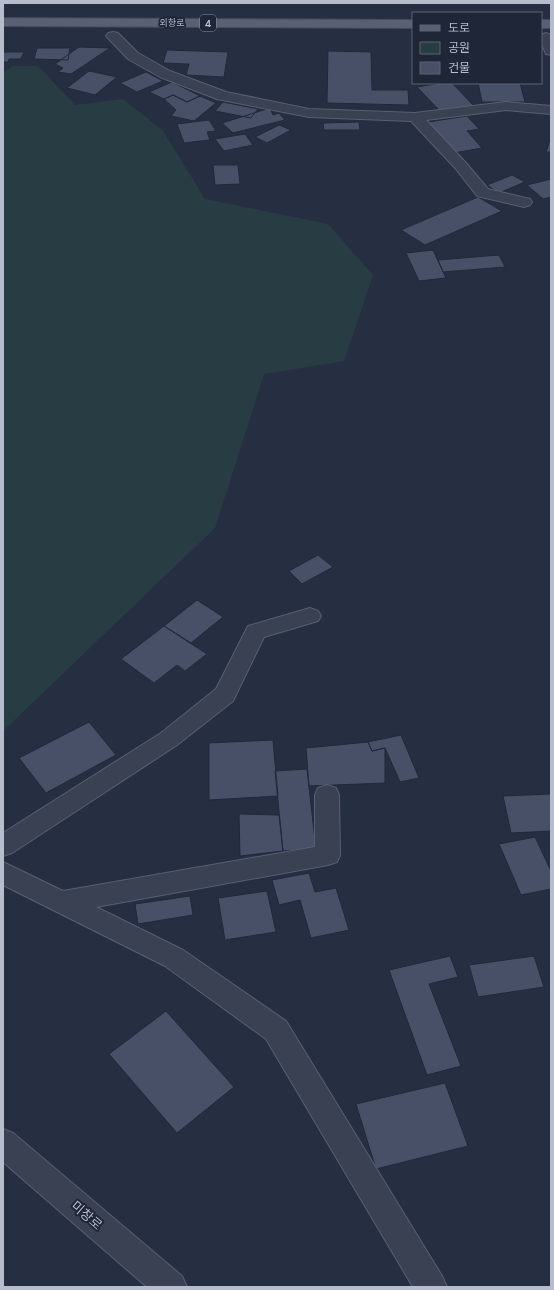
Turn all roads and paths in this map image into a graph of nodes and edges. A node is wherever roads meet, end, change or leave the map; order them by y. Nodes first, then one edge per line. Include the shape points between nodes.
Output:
1 (3, 22) edge
2 (412, 24) edge
3 (97, 36) dead end
4 (113, 36) junction
5 (129, 36) dead end
6 (546, 37) edge
7 (551, 51) edge
8 (551, 110) edge
9 (415, 117) junction
10 (524, 202) dead end
11 (310, 616) dead end
12 (327, 795) dead end
13 (3, 846) edge
14 (3, 873) edge
15 (62, 902) junction
16 (3, 1143) edge
17 (171, 1287) edge
18 (431, 1287) edge

1 - 2 main road, 외항로 / 4
3 - 4 main road
4 - 5 main road
4 - 9 street via 133,56 165,74 222,96 309,113
6 - 7 street
8 - 9 street via 506,106
9 - 10 street via 462,166 483,193
11 - 13 street via 256,632 225,695 169,739
12 - 15 street via 328,855
14 - 15 street
15 - 18 street via 174,958 276,1030
16 - 17 street, 미창로

